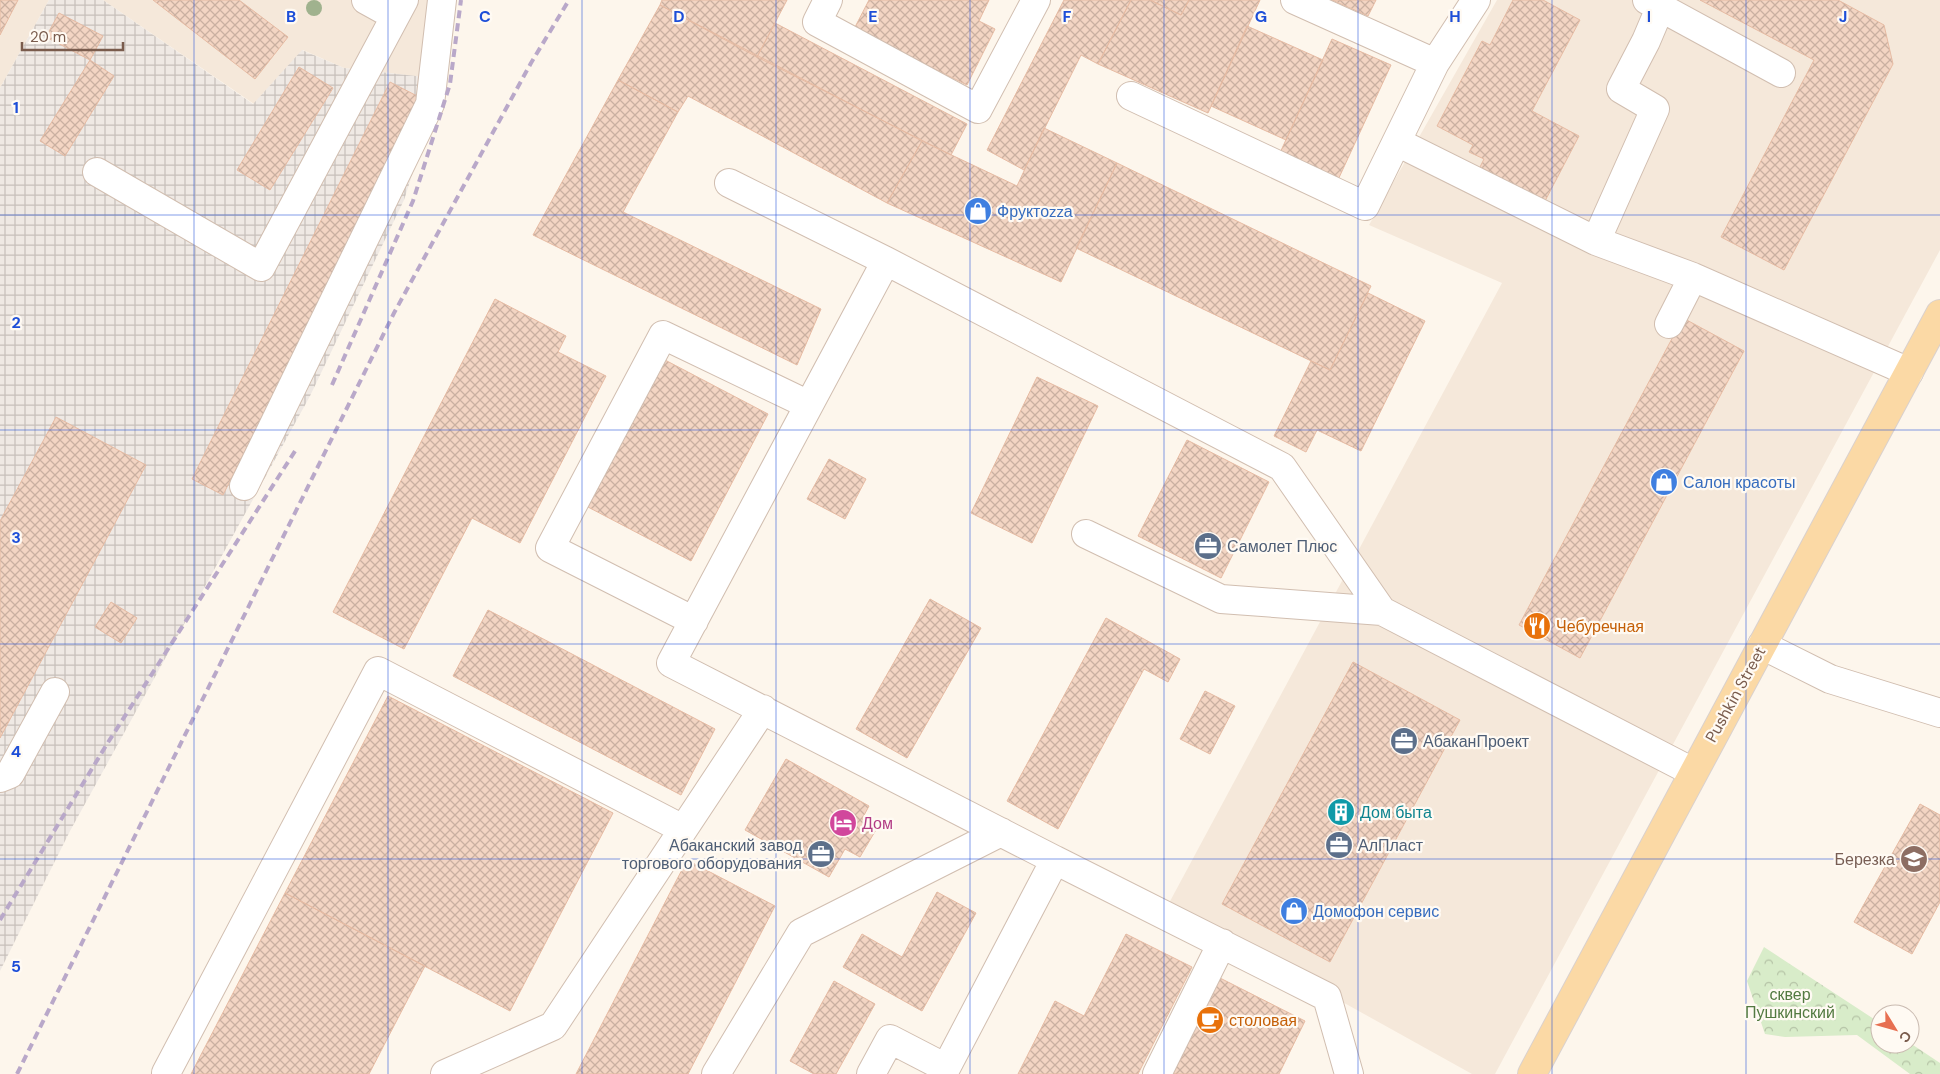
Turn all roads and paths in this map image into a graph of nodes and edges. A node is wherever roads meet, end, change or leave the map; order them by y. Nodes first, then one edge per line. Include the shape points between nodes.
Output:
1 (366, 0) edge
2 (442, 0) edge
3 (828, 0) edge
4 (1036, 0) edge
5 (1295, 0) edge
6 (1476, 0) edge
7 (1654, 4) edge
8 (400, 8) edge
9 (1435, 63) junction
10 (1781, 73) dead end
11 (1131, 96) dead end
12 (1397, 142) junction
13 (97, 172) dead end
14 (729, 183) dead end
15 (1596, 241) junction
16 (886, 261) junction
17 (1693, 277) junction
18 (1940, 314) edge
19 (1670, 324) dead end
20 (1909, 372) junction
21 (809, 405) junction
22 (244, 486) dead end
23 (1086, 534) dead end
24 (1382, 611) junction
25 (694, 621) junction
26 (1762, 645) junction
27 (55, 692) dead end
28 (763, 709) junction
29 (1940, 713) edge
30 (1693, 772) junction
31 (0, 778) edge
32 (683, 829) junction
33 (1001, 832) junction
34 (1055, 860) junction
35 (1222, 944) junction
36 (946, 1071) edge
37 (166, 1073) edge
38 (445, 1074) edge
39 (716, 1074) edge
40 (872, 1074) edge
41 (1157, 1074) edge
42 (1349, 1074) edge
43 (1532, 1074) edge

1 - 8 lane
2 - 22 lane via 430,104
3 - 4 lane via 816,22 978,109
5 - 9 lane
6 - 9 lane
7 - 10 lane
7 - 15 lane via 1646,41 1621,89 1655,109
8 - 13 lane via 261,267
9 - 12 lane
11 - 12 lane via 1366,206
12 - 15 lane
14 - 16 lane
15 - 17 lane
16 - 21 lane
16 - 24 lane via 1282,467
17 - 19 lane
17 - 20 lane
18 - 20 main road, Pushkin Street
20 - 26 main road, Pushkin Street
21 - 25 lane
21 - 25 lane via 663,335 550,548
23 - 24 lane via 1221,599
24 - 30 lane
25 - 28 lane via 671,663
26 - 29 lane via 1830,680
26 - 30 main road, Pushkin Street
27 - 31 lane via 10,774
28 - 32 lane
28 - 33 lane
30 - 43 main road, Pushkin Street
32 - 37 lane via 378,671
32 - 38 lane via 553,1026
33 - 34 lane
33 - 39 lane via 801,933
34 - 35 lane
34 - 36 lane
35 - 41 lane
35 - 42 lane via 1327,997
36 - 40 lane via 890,1039

